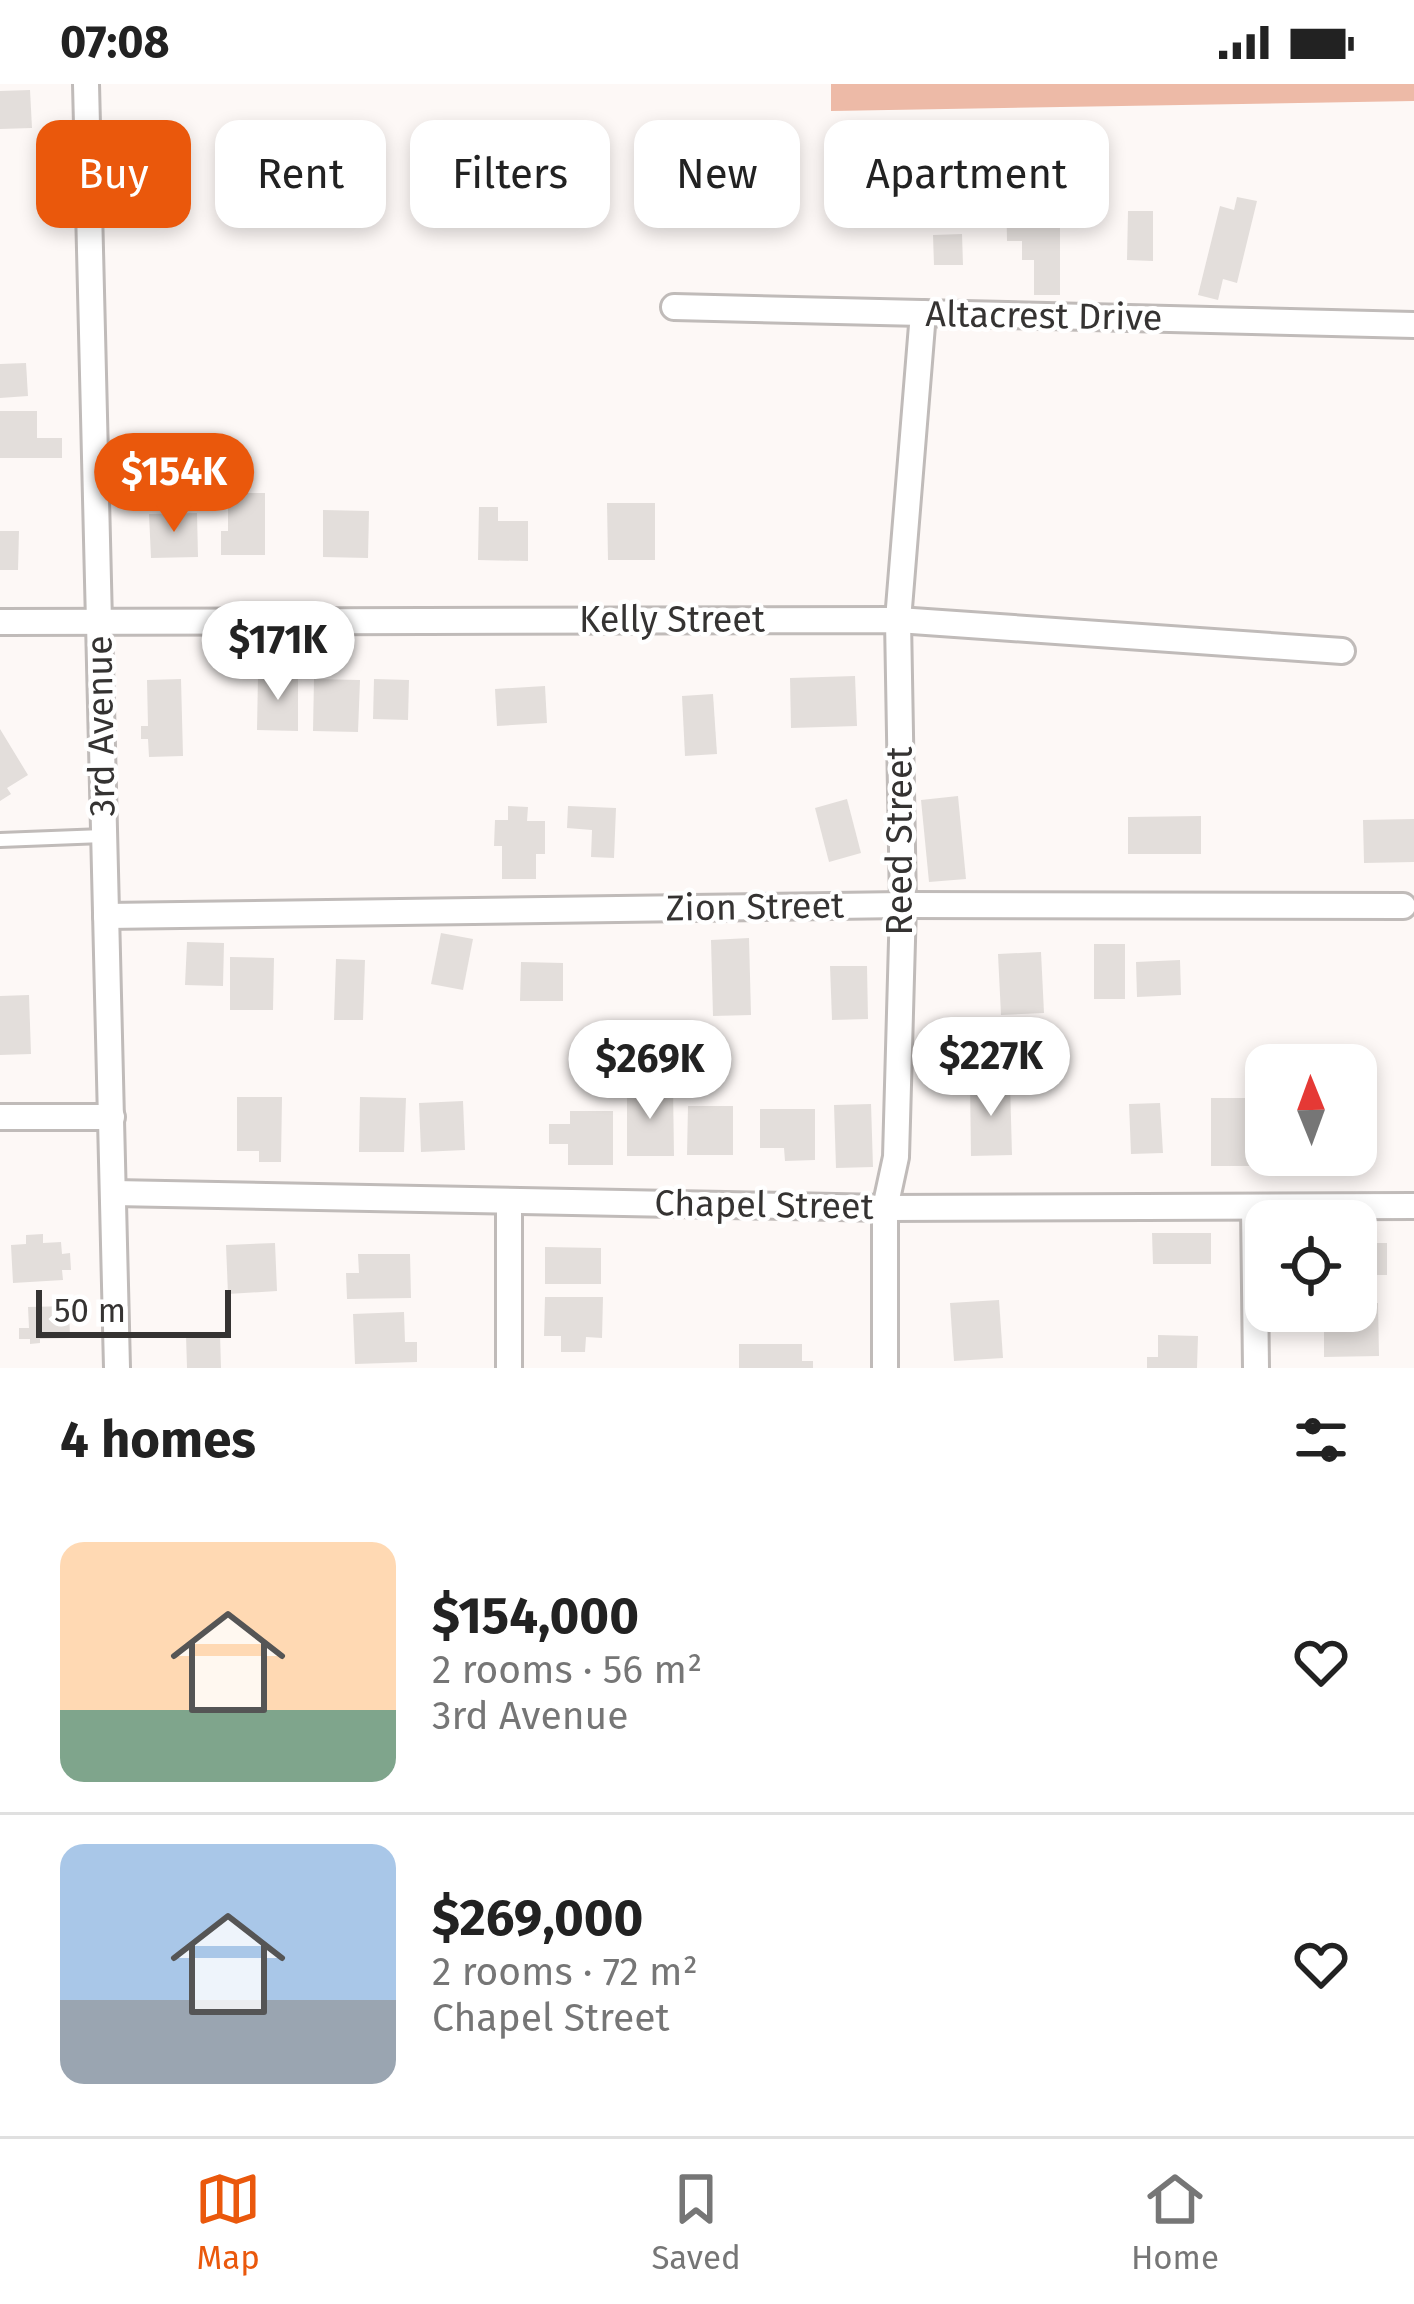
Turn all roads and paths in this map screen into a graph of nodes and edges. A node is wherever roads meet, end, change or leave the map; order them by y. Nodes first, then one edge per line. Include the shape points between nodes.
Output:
1 (86, 84) edge
2 (674, 307) dead end
3 (922, 313) junction
4 (1414, 325) edge
5 (98, 620) junction
6 (898, 620) junction
7 (0, 622) edge
8 (1342, 651) dead end
9 (104, 836) junction
10 (0, 840) edge
11 (903, 905) junction
12 (1403, 906) dead end
13 (106, 916) junction
14 (0, 1117) edge
15 (112, 1117) junction
16 (114, 1193) junction
17 (509, 1201) junction
18 (1377, 1206) edge
19 (1414, 1206) edge
20 (885, 1208) junction
21 (1245, 1208) edge
22 (1256, 1332) edge
23 (117, 1368) edge
24 (508, 1368) edge
25 (885, 1368) edge
26 (1256, 1368) edge

1 - 5 street, 3rd Avenue
2 - 3 street, Altacrest Drive
3 - 4 street, Altacrest Drive
3 - 6 street, Reed Street
5 - 6 street, Kelly Street
5 - 7 street, Kelly Street
5 - 9 street, 3rd Avenue
6 - 8 street, Kelly Street
6 - 11 street, Reed Street
9 - 10 lane
9 - 13 street, 3rd Avenue
11 - 12 street, Zion Street
11 - 13 street, Zion Street
11 - 20 street, Reed Street via 896,1157
13 - 15 street, 3rd Avenue
14 - 15 street
15 - 16 street, 3rd Avenue
16 - 17 street, Chapel Street
16 - 23 street, 3rd Avenue
17 - 20 street, Chapel Street
17 - 24 street
18 - 19 street, Chapel Street
20 - 21 street, Chapel Street
20 - 25 street, Reed Street
22 - 26 street

